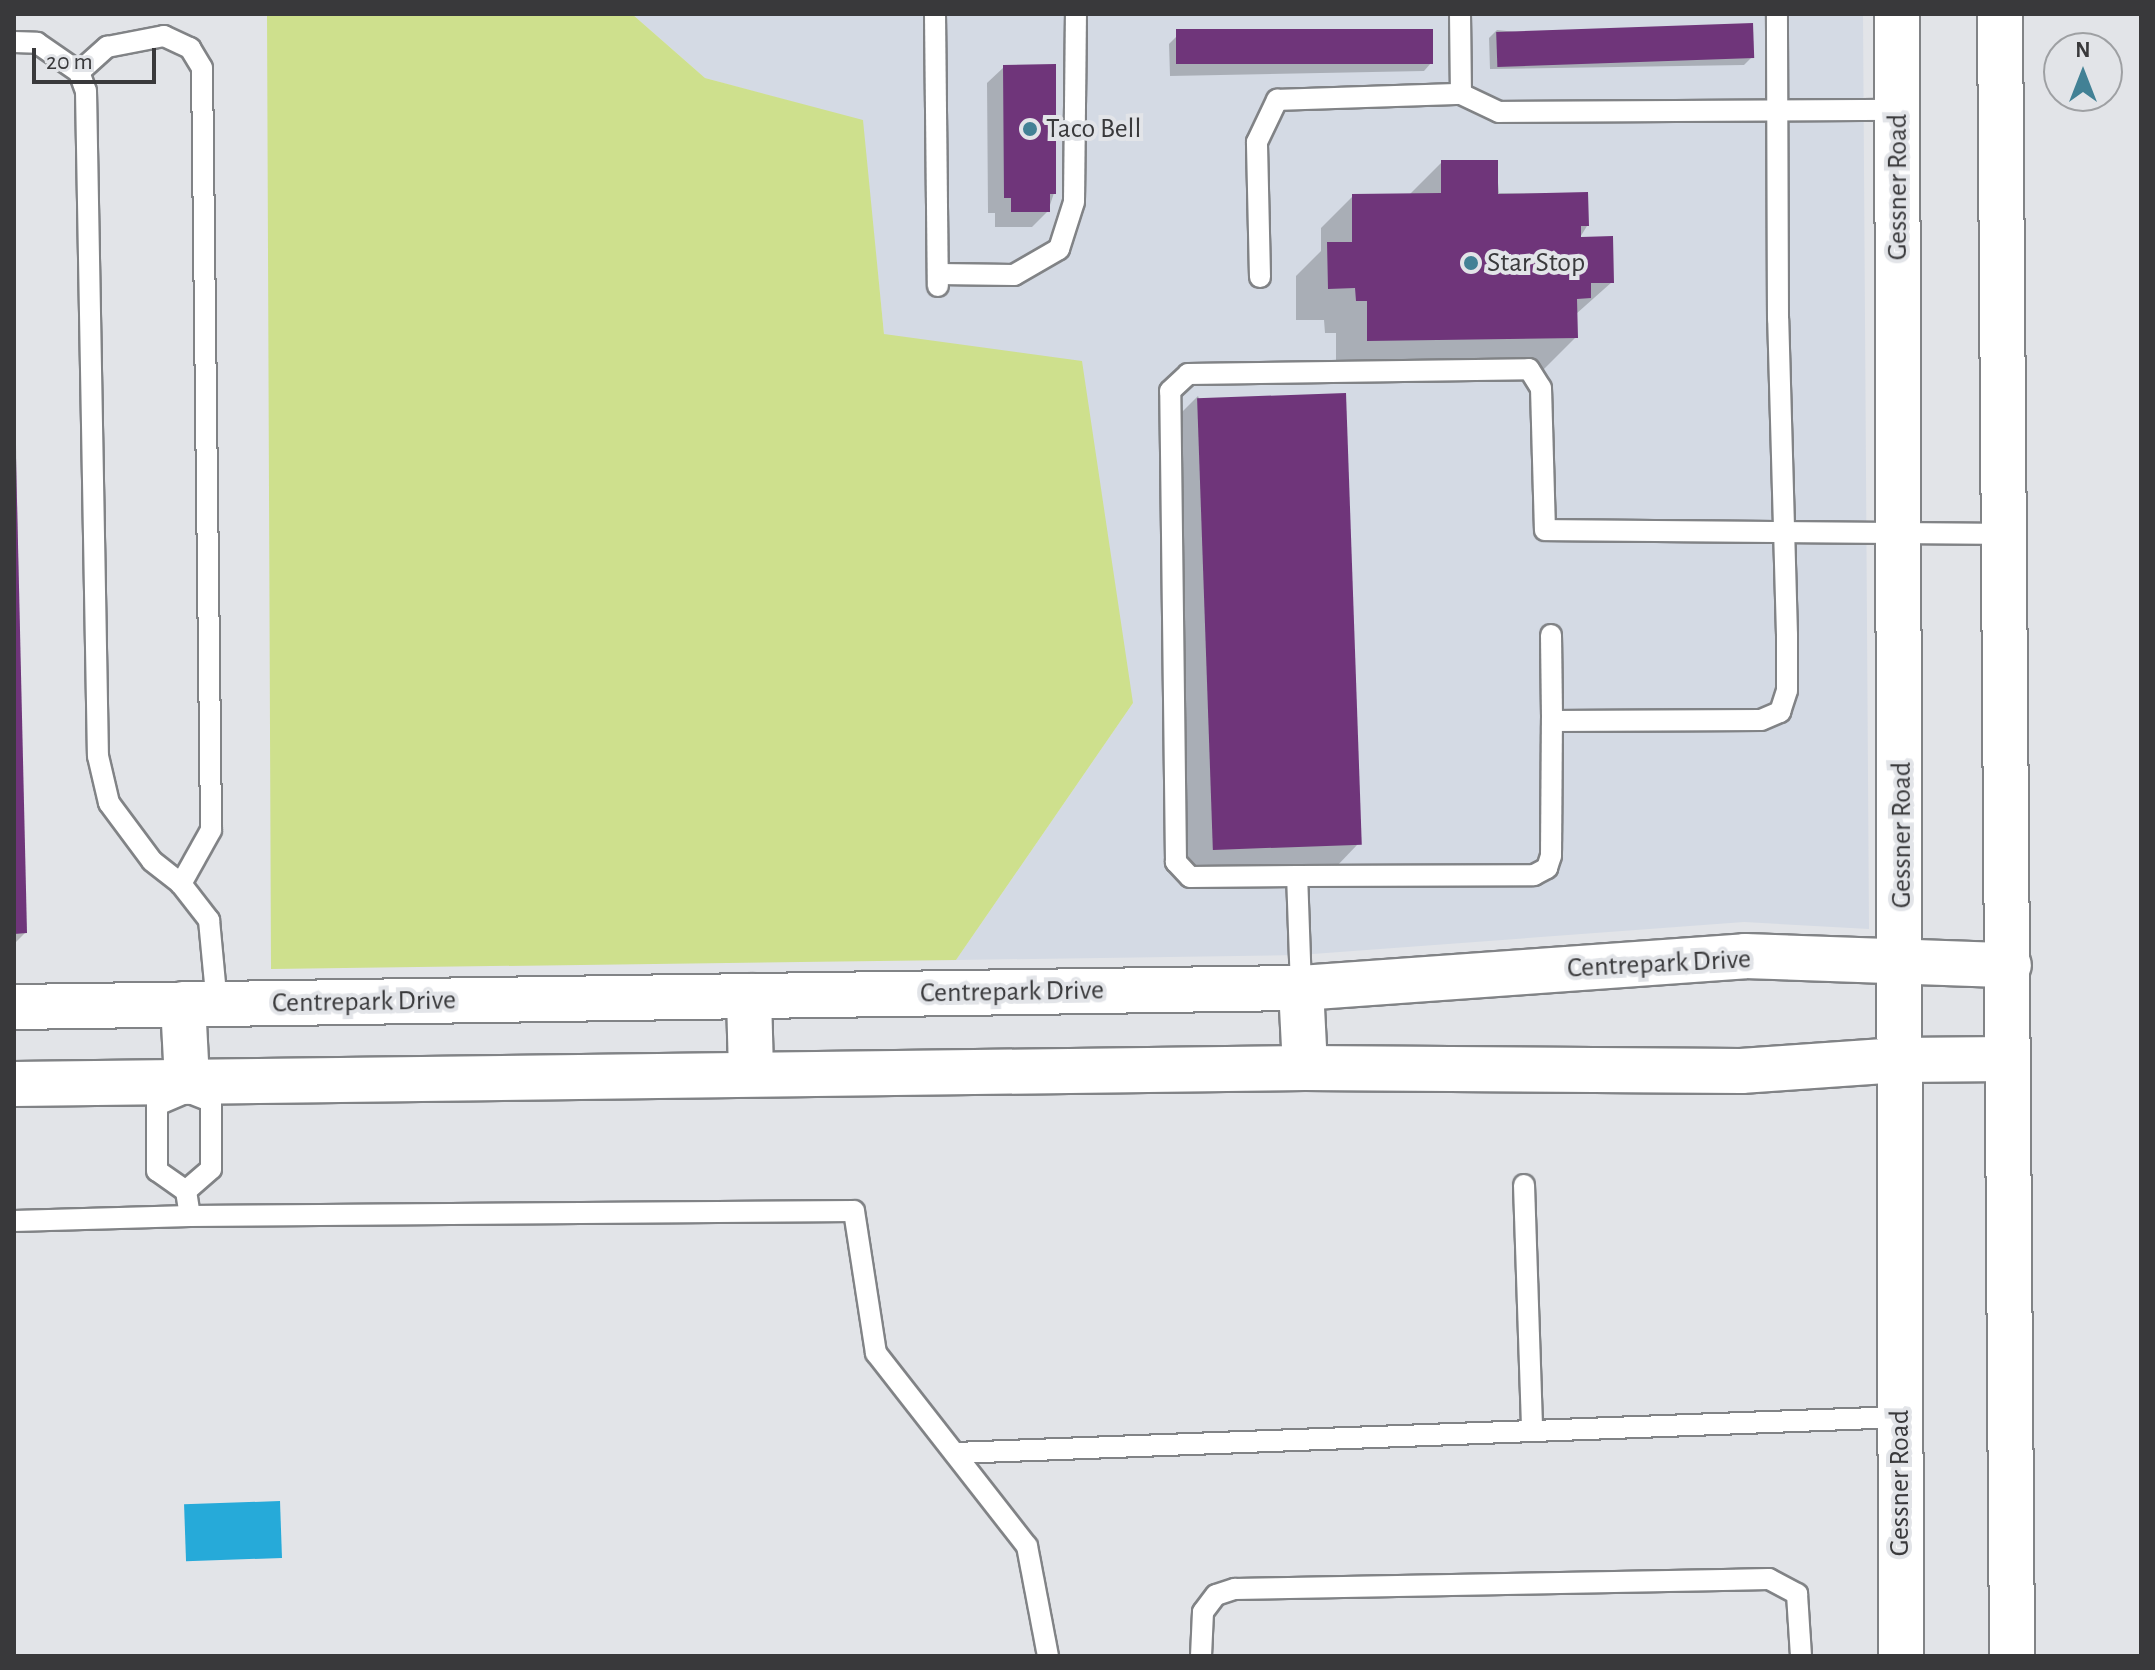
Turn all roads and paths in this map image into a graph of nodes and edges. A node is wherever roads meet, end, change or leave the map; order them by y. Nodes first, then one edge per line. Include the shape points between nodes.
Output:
1 (935, 14) edge
2 (1076, 14) edge
3 (1460, 14) edge
4 (1777, 14) edge
5 (1897, 14) edge
6 (2000, 14) edge
7 (14, 42) edge
8 (79, 72) junction
9 (1461, 94) junction
10 (1898, 110) junction
11 (1780, 111) junction
12 (1260, 277) dead end
13 (1784, 531) junction
14 (1900, 533) junction
15 (2005, 534) junction
16 (1551, 635) dead end
17 (1552, 721) junction
18 (1297, 876) junction
19 (181, 884) junction
20 (1903, 964) junction
21 (2009, 965) junction
22 (1301, 988) junction
23 (749, 996) junction
24 (200, 1004) junction
25 (14, 1007) edge
26 (2008, 1059) junction
27 (1899, 1060) junction
28 (1305, 1068) junction
29 (751, 1074) junction
30 (14, 1084) edge
31 (187, 1087) junction
32 (1524, 1185) dead end
33 (186, 1191) junction
34 (190, 1216) junction
35 (14, 1221) edge
36 (1900, 1417) junction
37 (1532, 1431) junction
38 (955, 1453) junction
39 (1048, 1656) edge
40 (1201, 1656) edge
41 (1801, 1656) edge
42 (1901, 1656) edge
43 (2012, 1656) edge

1 - 2 lane via 938,280 1014,275 1059,249 1074,202
3 - 9 lane
4 - 11 lane
5 - 10 street, Gessner Road
6 - 15 street
7 - 8 lane via 37,43
8 - 19 lane via 86,91 98,756 109,803 152,861
8 - 19 lane via 107,47 164,36 190,48 202,68 211,830
9 - 11 lane via 1499,112
9 - 12 lane via 1277,100 1257,142
10 - 11 lane
10 - 14 street, Gessner Road
11 - 13 lane
13 - 14 lane
13 - 17 lane via 1787,690 1780,712 1761,720
13 - 18 lane via 1545,530 1541,388 1529,369 1188,374 1178,381 1170,391 1176,862 1190,877
14 - 15 lane
14 - 20 street, Gessner Road
15 - 21 street
16 - 17 lane
17 - 18 lane via 1547,868 1534,875
18 - 22 lane
19 - 24 lane via 209,920
20 - 21 street, Centrepark Drive
20 - 22 street, Centrepark Drive via 1745,956
20 - 27 street, Gessner Road
21 - 26 street
22 - 23 street, Centrepark Drive
22 - 28 street
23 - 24 street, Centrepark Drive
23 - 29 street
24 - 25 street, Centrepark Drive
24 - 31 street
26 - 27 street
26 - 43 street
27 - 28 street via 1741,1071
27 - 36 street, Gessner Road
28 - 29 street
29 - 31 street
30 - 31 street
31 - 33 lane via 211,1101 211,1169
31 - 33 lane via 157,1105 157,1171
32 - 37 lane
33 - 34 lane
34 - 35 lane
34 - 38 lane via 854,1211 876,1353
36 - 37 lane
36 - 42 street, Gessner Road
37 - 38 lane
38 - 39 lane via 1027,1546
40 - 41 lane via 1203,1612 1216,1595 1235,1589 1769,1579 1797,1594

